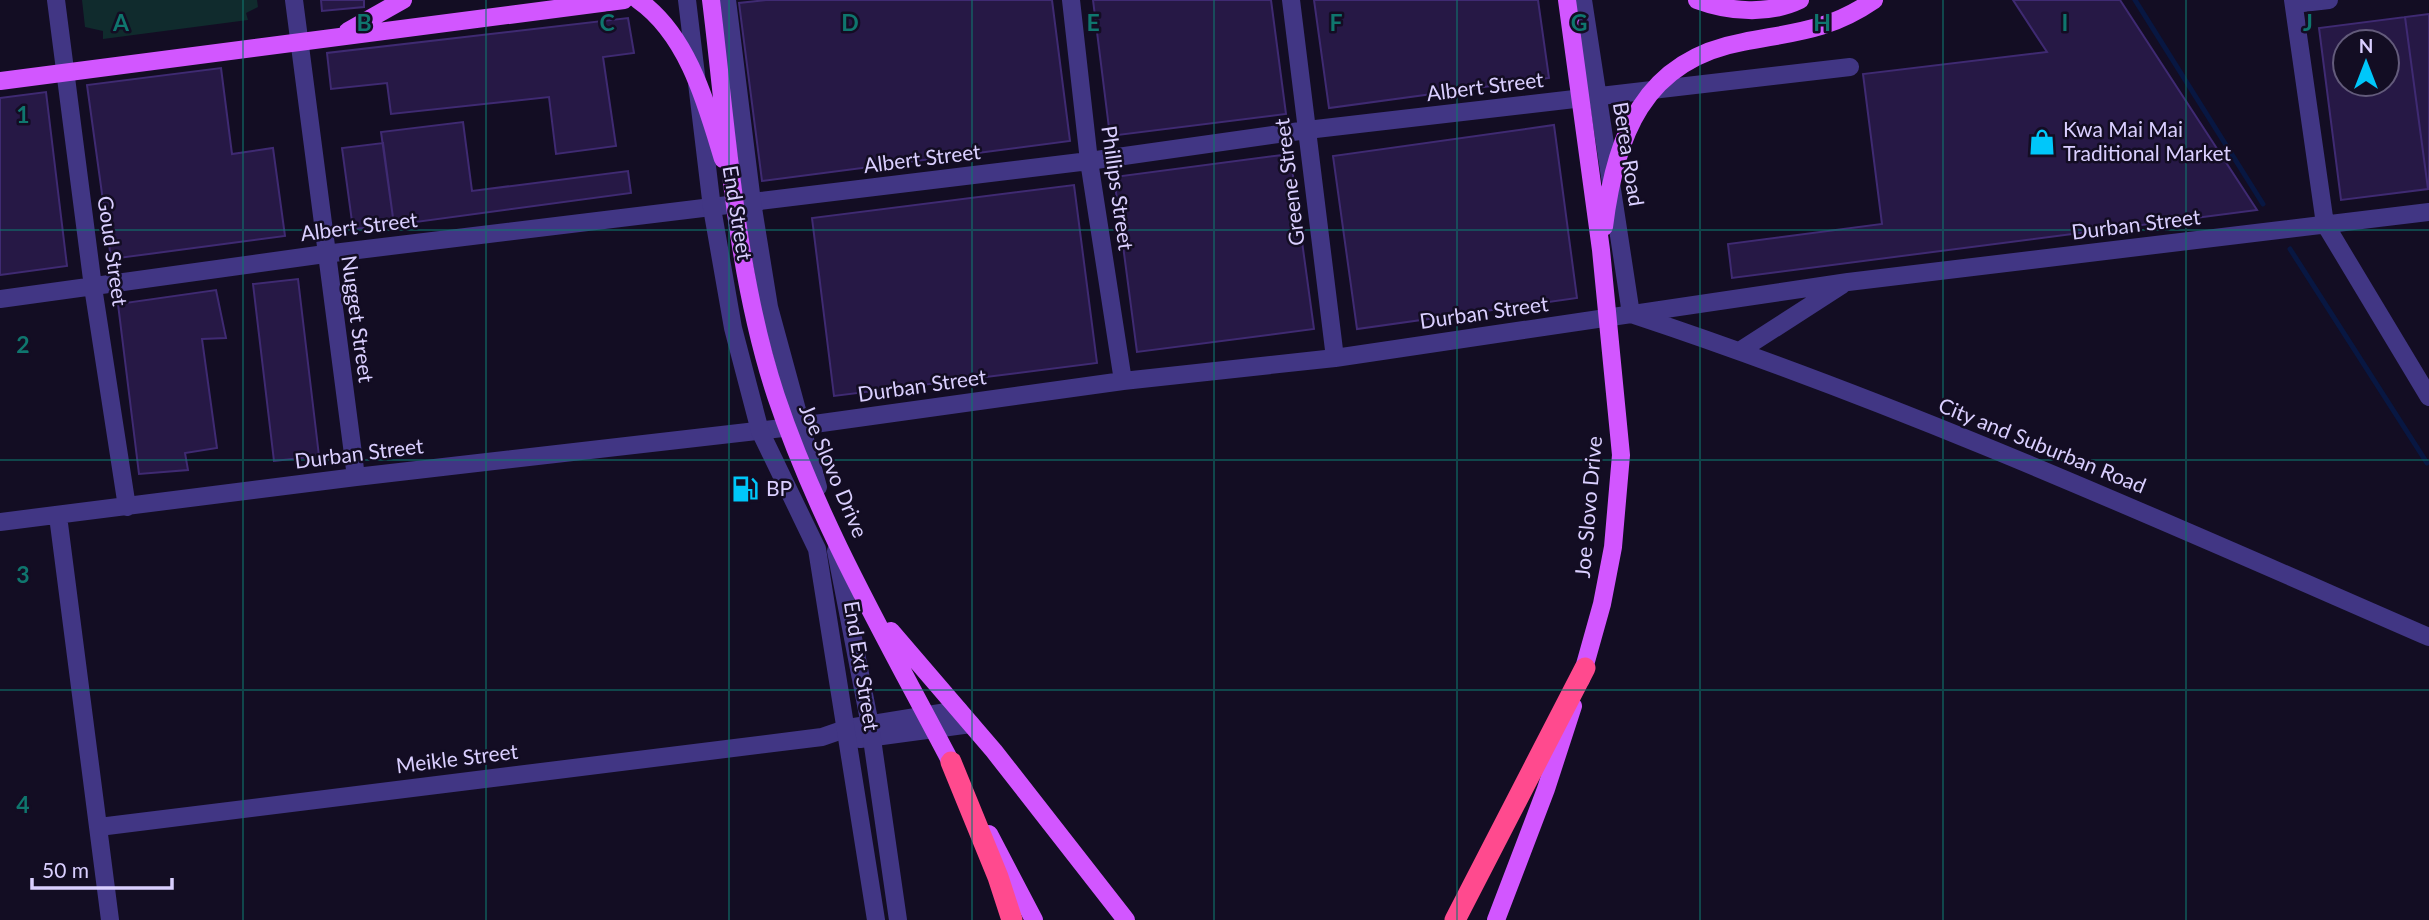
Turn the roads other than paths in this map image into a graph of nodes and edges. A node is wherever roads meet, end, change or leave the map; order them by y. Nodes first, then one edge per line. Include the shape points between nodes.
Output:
1 (56, 0) edge
2 (294, 0) edge
3 (403, 0) edge
4 (624, 0) edge
5 (638, 0) edge
6 (687, 0) edge
7 (711, 0) edge
8 (727, 0) edge
9 (1071, 0) edge
10 (1291, 0) edge
11 (1567, 0) edge
12 (1583, 0) edge
13 (1697, 0) edge
14 (1800, 0) edge
15 (1874, 0) edge
16 (2329, 0) edge
17 (2294, 2) edge
18 (341, 35) junction
19 (299, 41) junction
20 (1850, 67) dead end
21 (65, 73) junction
22 (0, 81) edge
23 (1596, 97) junction
24 (1307, 130) junction
25 (1089, 161) junction
26 (745, 206) junction
27 (712, 208) junction
28 (2429, 212) edge
29 (2325, 224) junction
30 (1601, 250) junction
31 (325, 254) junction
32 (1848, 282) junction
33 (93, 287) junction
34 (0, 299) edge
35 (1631, 314) junction
36 (1741, 350) junction
37 (1335, 358) junction
38 (1124, 381) junction
39 (2429, 397) edge
40 (800, 426) junction
41 (760, 430) junction
42 (356, 477) junction
43 (127, 507) junction
44 (58, 516) junction
45 (0, 523) edge
46 (843, 576) junction
47 (2429, 637) edge
48 (1585, 668) junction
49 (959, 710) junction
50 (971, 724) junction
51 (871, 731) junction
52 (849, 734) junction
53 (951, 762) junction
54 (99, 827) junction
55 (110, 920) edge
56 (876, 920) edge
57 (898, 920) edge
58 (1012, 920) edge
59 (1034, 920) edge
60 (1126, 920) edge
61 (1455, 920) edge
62 (1496, 920) edge

1 - 21 street, Goud Street
2 - 19 street, Nugget Street
3 - 18 main road
4 - 18 main road
5 - 26 main road via 664,25 687,60
6 - 27 street, End Street
7 - 26 main road, Joe Slovo Drive
8 - 26 street, End Street
9 - 25 street, Phillips Street
10 - 24 street, Greene Street
11 - 30 main road, Joe Slovo Drive
12 - 23 street, Berea Road
13 - 14 main road via 1736,10 1765,10
15 - 30 main road via 1850,16 1805,33 1713,49 1691,58 1653,89 1626,129 1616,157
16 - 17 street
17 - 29 street
18 - 19 main road
19 - 21 main road
19 - 31 street, Nugget Street
20 - 23 street, Albert Street
21 - 22 main road
21 - 33 street, Goud Street
23 - 24 street, Albert Street
23 - 35 street, Berea Road
24 - 25 street, Albert Street
24 - 37 street, Greene Street
25 - 26 street, Albert Street
25 - 38 street, Phillips Street
26 - 27 street, Albert Street
26 - 40 street, End Street
26 - 53 main road, Joe Slovo Drive via 754,307 797,453
27 - 31 street, Albert Street
27 - 41 street, End Street via 733,328
28 - 29 street, Durban Street
29 - 32 street, Durban Street
29 - 39 street
30 - 48 main road, Joe Slovo Drive via 1621,455 1613,547
31 - 33 street, Albert Street
31 - 42 street, Nugget Street
32 - 35 street, Durban Street
32 - 36 street, Durban Street
33 - 34 street, Albert Street
33 - 43 street, Goud Street
35 - 36 street, City and Suburban Road
35 - 37 street, Durban Street
36 - 47 street, City and Suburban Road via 2162,520
37 - 38 street, Durban Street
38 - 40 street, Durban Street
40 - 41 street, Durban Street
40 - 46 street, End Ext Street
41 - 42 street, Durban Street
41 - 52 street, End Ext Street via 817,549
42 - 43 street, Durban Street
43 - 44 street, Durban Street
44 - 45 street, Durban Street
44 - 54 street
46 - 49 main road
46 - 51 street, End Ext Street
48 - 61 highway
48 - 62 main road, Joe Slovo Drive via 1546,789
49 - 50 main road
49 - 51 street
50 - 51 street
50 - 60 main road
51 - 52 street, Meikle Street
51 - 57 street, End Ext Street
52 - 54 street, Meikle Street
52 - 56 street, End Ext Street
53 - 58 highway
53 - 59 main road, Joe Slovo Drive
54 - 55 street

